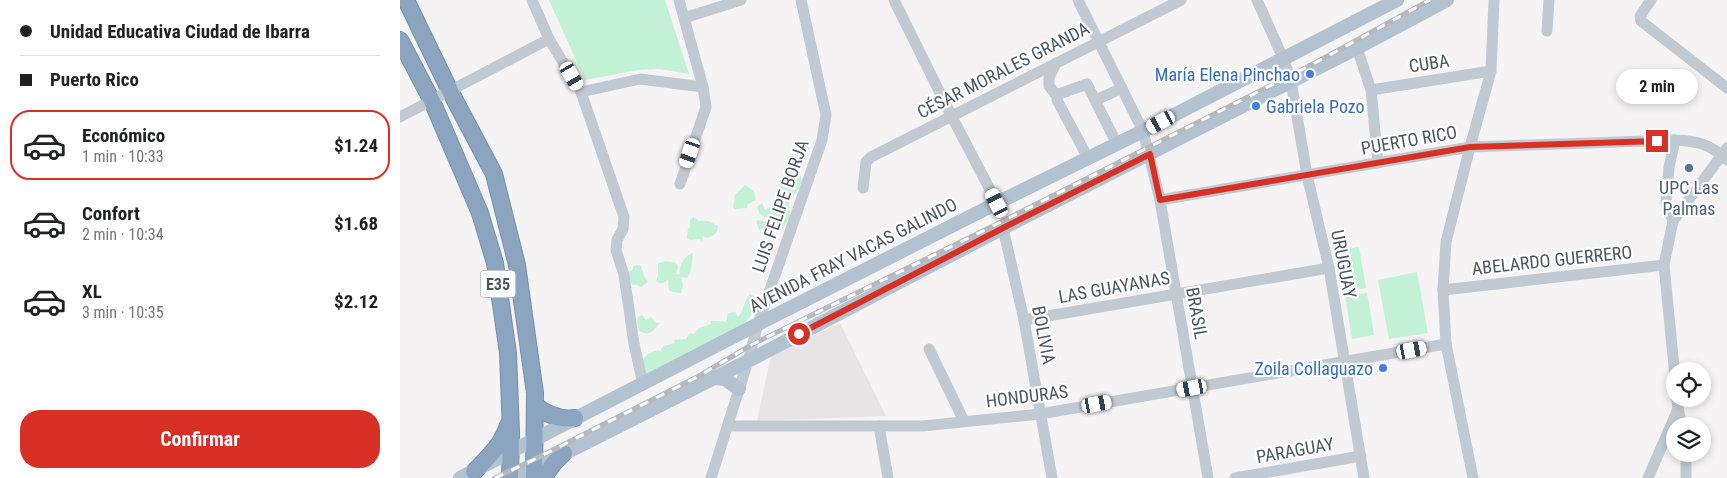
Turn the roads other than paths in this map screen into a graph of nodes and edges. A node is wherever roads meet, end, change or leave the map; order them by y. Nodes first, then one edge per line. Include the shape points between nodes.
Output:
1 (406, 0) edge
2 (532, 0) edge
3 (679, 0) edge
4 (741, 0) edge
5 (800, 0) edge
6 (894, 0) edge
7 (1078, 0) edge
8 (1181, 0) edge
9 (1257, 0) edge
10 (1397, 0) edge
11 (1446, 0) edge
12 (1494, 0) edge
13 (1549, 0) edge
14 (1651, 0) edge
15 (684, 18) junction
16 (1547, 31) dead end
17 (550, 39) junction
18 (400, 40) edge
19 (1099, 41) junction
20 (1357, 48) junction
21 (1283, 58) junction
22 (1056, 63) junction
23 (1492, 71) junction
24 (1291, 81) junction
25 (703, 86) junction
26 (1122, 88) junction
27 (1727, 88) edge
28 (1371, 90) junction
29 (450, 91) junction
30 (581, 92) junction
31 (1057, 96) junction
32 (1096, 100) junction
33 (432, 101) junction
34 (951, 115) junction
35 (400, 117) edge
36 (1143, 131) junction
37 (1675, 140) junction
38 (1117, 144) junction
39 (1470, 147) junction
40 (1150, 154) junction
41 (1725, 155) edge
42 (1088, 158) junction
43 (1378, 163) junction
44 (1307, 175) junction
45 (680, 184) dead end
46 (863, 188) dead end
47 (1160, 200) junction
48 (997, 203) junction
49 (1673, 221) junction
50 (1003, 228) junction
51 (1664, 265) junction
52 (1329, 268) junction
53 (1443, 290) junction
54 (1176, 294) junction
55 (1024, 320) junction
56 (758, 324) junction
57 (1446, 344) junction
58 (929, 349) dead end
59 (748, 361) junction
60 (1345, 362) junction
61 (1674, 362) edge
62 (714, 378) junction
63 (643, 384) junction
64 (1192, 388) junction
65 (739, 389) junction
66 (536, 405) junction
67 (1677, 407) edge
68 (1040, 414) junction
69 (511, 418) junction
70 (575, 418) junction
71 (964, 421) junction
72 (728, 426) junction
73 (879, 426) junction
74 (536, 438) junction
75 (510, 453) junction
76 (564, 453) joint
77 (1361, 456) junction
78 (1686, 462) edge
79 (467, 475) edge
80 (538, 475) edge
81 (510, 478) edge
82 (516, 478) edge
83 (711, 478) edge
84 (888, 478) edge
85 (1052, 478) edge
86 (1208, 478) edge
87 (1235, 478) edge
88 (1364, 478) edge
89 (1472, 478) edge
90 (1648, 478) edge
91 (1686, 478) edge

1 - 29 highway, E35
2 - 17 street
3 - 15 street
4 - 15 street
5 - 56 street, LUIS FELIPE BORJA via 826,115 822,140
6 - 34 street
7 - 19 street, BRASIL
8 - 19 street, CÉSAR MORALES GRANDA
9 - 21 street, URUGUAY
10 - 21 main road, AVENIDA FRAY VACAS GALINDO
11 - 20 main road
12 - 23 street
13 - 16 street
14 - 27 street via 1640,16 1641,21
15 - 25 street
17 - 29 street
17 - 30 street
18 - 33 highway, E35
19 - 22 street, CÉSAR MORALES GRANDA
19 - 26 street, BRASIL
20 - 24 main road
20 - 28 street
21 - 24 street, URUGUAY
21 - 36 main road, AVENIDA FRAY VACAS GALINDO
22 - 31 street via 1049,86
22 - 34 street, CÉSAR MORALES GRANDA
23 - 28 street, CUBA
23 - 39 street
24 - 40 main road
24 - 44 street, URUGUAY
25 - 30 street via 640,79
25 - 45 street via 706,107
26 - 32 street
26 - 36 street, BRASIL
28 - 43 street
29 - 33 street
29 - 66 highway, E35 via 494,174 517,265
30 - 63 street via 624,216 616,250 624,275
31 - 32 street via 1087,84
31 - 42 street
32 - 38 street
33 - 35 street
33 - 69 highway, E35 via 480,213 496,263 508,353
34 - 46 street, CÉSAR MORALES GRANDA via 871,157 866,162
34 - 48 street
36 - 38 main road, AVENIDA FRAY VACAS GALINDO
36 - 40 street, BRASIL
37 - 39 street, PUERTO RICO
37 - 41 street, PUERTO RICO via 1697,141
37 - 49 street via 1666,202
38 - 42 main road, AVENIDA FRAY VACAS GALINDO
39 - 43 street, PUERTO RICO
39 - 53 street via 1446,242
40 - 47 street, BRASIL
40 - 50 main road
41 - 49 street
42 - 48 main road, AVENIDA FRAY VACAS GALINDO
43 - 44 street, PUERTO RICO
44 - 47 street, PUERTO RICO
44 - 52 street, URUGUAY
47 - 54 street, BRASIL
48 - 56 main road, AVENIDA FRAY VACAS GALINDO
49 - 51 street
50 - 55 street, BOLIVIA
50 - 59 main road
51 - 53 street, ABELARDO GUERRERO
51 - 61 street
52 - 54 street, LAS GUAYANAS
52 - 60 street, URUGUAY
53 - 57 street
54 - 55 street, LAS GUAYANAS
54 - 64 street, BRASIL
55 - 68 street, BOLIVIA
56 - 59 street, LUIS FELIPE BORJA
56 - 63 main road, AVENIDA FRAY VACAS GALINDO
57 - 60 street, HONDURAS
57 - 89 street
58 - 71 street
59 - 62 main road
59 - 65 street, LUIS FELIPE BORJA
60 - 64 street, HONDURAS
60 - 77 street, URUGUAY
62 - 65 main road via 725,379
62 - 76 main road
63 - 70 main road, AVENIDA FRAY VACAS GALINDO
64 - 68 street, HONDURAS
64 - 86 street, BRASIL
65 - 72 street, LUIS FELIPE BORJA
66 - 70 highway via 553,416
66 - 74 highway, E35
67 - 90 street
68 - 71 street, HONDURAS
68 - 85 street, BOLIVIA
69 - 75 highway, E35
69 - 79 highway via 503,439 494,451
70 - 74 main road, AVENIDA FRAY VACAS GALINDO
71 - 73 street, HONDURAS via 923,426
72 - 73 street, HONDURAS
72 - 83 street, LUIS FELIPE BORJA
73 - 84 street
74 - 75 main road, AVENIDA FRAY VACAS GALINDO
74 - 80 highway, E35
75 - 79 main road, AVENIDA FRAY VACAS GALINDO
75 - 81 highway, E35
76 - 80 highway
77 - 87 street, PARAGUAY
77 - 88 street, URUGUAY
78 - 91 street
80 - 82 main road

